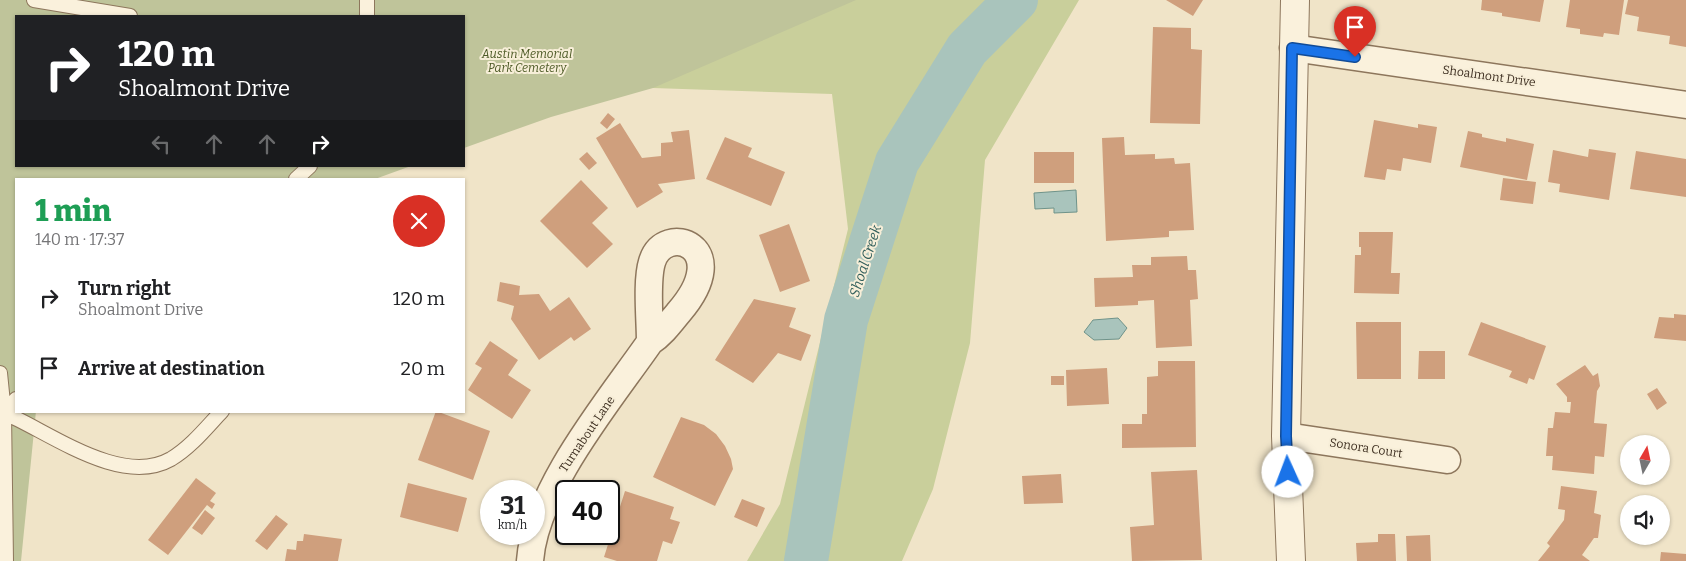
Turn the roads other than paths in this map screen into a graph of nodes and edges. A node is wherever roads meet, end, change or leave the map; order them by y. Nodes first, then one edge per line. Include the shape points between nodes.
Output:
1 (34, 0) edge
2 (367, 0) edge
3 (1295, 0) edge
4 (124, 15) edge
5 (367, 15) edge
6 (1292, 48) junction
7 (1686, 105) edge
8 (309, 167) edge
9 (297, 178) edge
10 (650, 342) dead end
11 (0, 373) edge
12 (15, 400) edge
13 (2, 412) edge
14 (220, 413) edge
15 (1286, 436) junction
16 (1447, 460) dead end
17 (6, 561) edge
18 (530, 561) edge
19 (1291, 561) edge

1 - 4 lane
2 - 5 lane
3 - 6 street
6 - 7 street, Shoalmont Drive
6 - 15 street
8 - 9 lane
10 - 18 street, Turnabout Lane via 561,471 543,510
11 - 13 lane
12 - 13 lane
13 - 14 lane via 30,428 112,463 146,468 171,459 192,443
13 - 17 lane
15 - 16 street, Sonora Court
15 - 19 street

